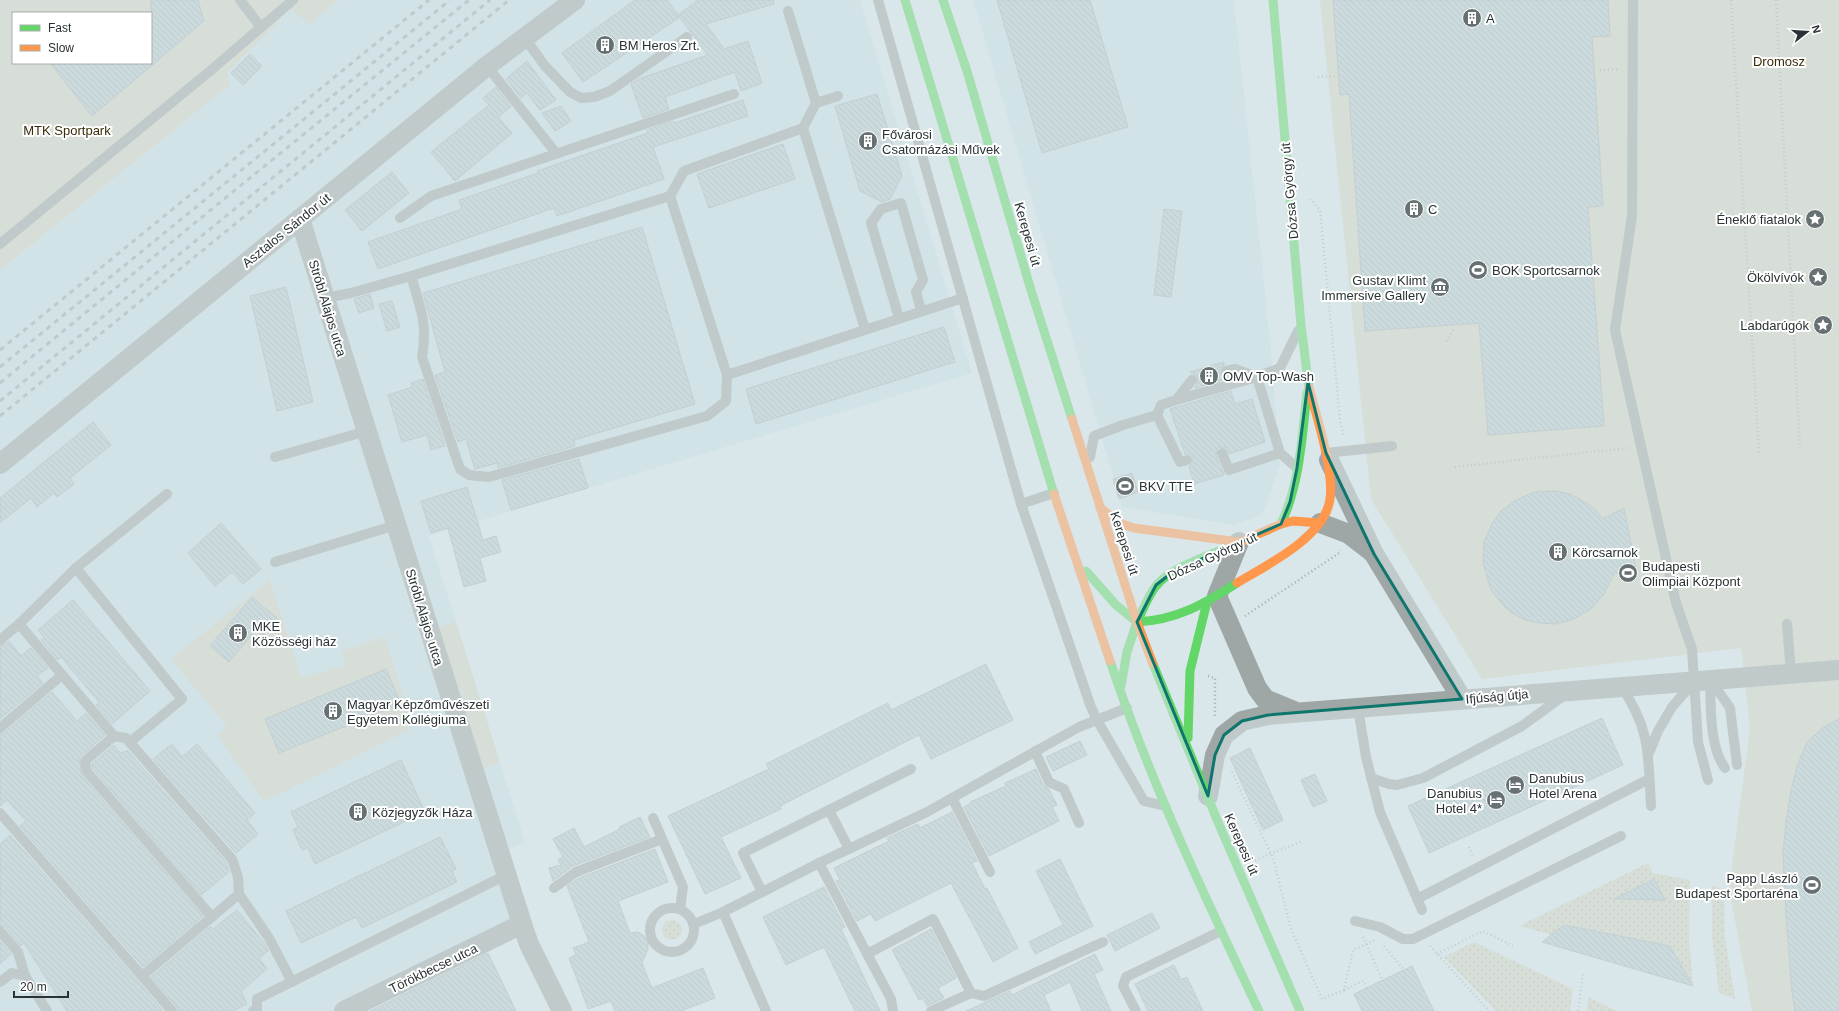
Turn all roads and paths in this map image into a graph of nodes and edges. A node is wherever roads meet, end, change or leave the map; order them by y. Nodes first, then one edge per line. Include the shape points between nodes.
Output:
1 (240, 0) edge
2 (293, 0) edge
3 (575, 0) edge
4 (878, 0) edge
5 (905, 0) edge
6 (943, 0) edge
7 (1273, 0) edge
8 (1633, 0) edge
9 (1730, 0) edge
10 (1776, 0) edge
11 (788, 11) dead end
12 (260, 26) junction
13 (524, 37) junction
14 (687, 37) dead end
15 (488, 66) junction
16 (1632, 68) junction
17 (1600, 70) dead end
18 (1339, 76) dead end
19 (1318, 77) dead end
20 (734, 94) dead end
21 (838, 96) dead end
22 (816, 103) junction
23 (803, 128) junction
24 (556, 153) junction
25 (670, 196) junction
26 (400, 218) dead end
27 (300, 219) junction
28 (0, 244) edge
29 (411, 276) junction
30 (325, 298) junction
31 (962, 298) junction
32 (921, 310) junction
33 (899, 318) junction
34 (1301, 326) junction
35 (1455, 328) dead end
36 (865, 329) junction
37 (1446, 341) dead end
38 (1226, 371) dead end
39 (727, 375) junction
40 (1257, 377) junction
41 (1192, 380) dead end
42 (1308, 382) junction
43 (1176, 400) junction
44 (1157, 415) junction
45 (367, 432) junction
46 (1392, 446) dead end
47 (1641, 446) junction
48 (1800, 451) dead end
49 (1280, 453) junction
50 (1326, 453) junction
51 (1222, 454) dead end
52 (1759, 454) dead end
53 (275, 457) dead end
54 (1187, 460) dead end
55 (0, 464) edge
56 (1088, 467) junction
57 (1455, 467) dead end
58 (1297, 468) junction
59 (1054, 493) junction
60 (167, 494) dead end
61 (1021, 504) junction
62 (1100, 508) junction
63 (1320, 523) junction
64 (1280, 524) junction
65 (396, 525) junction
66 (1239, 542) junction
67 (1374, 554) junction
68 (1075, 556) junction
69 (275, 562) dead end
70 (76, 568) junction
71 (1212, 599) junction
72 (1138, 622) junction
73 (19, 624) junction
74 (1786, 624) dead end
75 (0, 640) edge
76 (1839, 670) edge
77 (1190, 672) junction
78 (1791, 673) junction
79 (62, 675) junction
80 (1703, 680) junction
81 (1621, 686) junction
82 (1572, 690) junction
83 (1120, 691) junction
84 (1462, 699) junction
85 (1127, 708) junction
86 (1358, 708) junction
87 (1297, 712) junction
88 (1097, 720) junction
89 (0, 728) edge
90 (1228, 733) junction
91 (114, 736) junction
92 (130, 742) junction
93 (1188, 749) junction
94 (1035, 751) junction
95 (1649, 754) junction
96 (1737, 765) dead end
97 (1230, 768) dead end
98 (1725, 768) dead end
99 (911, 769) dead end
100 (1371, 778) junction
101 (1649, 779) junction
102 (1708, 780) dead end
103 (1208, 796) junction
104 (952, 798) junction
105 (1166, 806) junction
106 (1651, 806) dead end
107 (829, 810) junction
108 (0, 813) edge
109 (653, 818) dead end
110 (1079, 823) dead end
111 (1621, 836) dead end
112 (662, 839) junction
113 (1303, 841) dead end
114 (849, 849) junction
115 (1272, 853) junction
116 (819, 863) junction
117 (1238, 866) junction
118 (990, 872) dead end
119 (506, 875) junction
120 (554, 888) dead end
121 (762, 892) junction
122 (239, 894) junction
123 (1417, 899) junction
124 (680, 909) junction
125 (1422, 910) dead end
126 (723, 912) junction
127 (212, 917) junction
128 (1355, 921) dead end
129 (522, 924) junction
130 (694, 924) junction
131 (0, 931) edge
132 (1221, 931) junction
133 (1379, 938) dead end
134 (1104, 942) dead end
135 (1366, 944) junction
136 (1383, 944) dead end
137 (1513, 946) dead end
138 (1432, 948) dead end
139 (867, 954) junction
140 (1437, 954) junction
141 (1404, 970) dead end
142 (1583, 973) dead end
143 (25, 976) junction
144 (142, 976) junction
145 (1383, 981) dead end
146 (0, 982) edge
147 (292, 982) junction
148 (1367, 988) dead end
149 (1344, 990) junction
150 (972, 993) junction
151 (47, 1011) edge
152 (172, 1011) edge
153 (253, 1011) edge
154 (344, 1011) edge
155 (562, 1011) edge
156 (766, 1011) edge
157 (893, 1011) edge
158 (931, 1011) edge
159 (1136, 1011) edge
160 (1259, 1011) edge
161 (1300, 1011) edge
162 (1488, 1011) edge
163 (1578, 1011) edge

1 - 12 lane
2 - 12 lane
3 - 13 street, Asztalos Sándor út
4 - 31 lane
5 - 59 main road
6 - 56 main road, Kerepesi út via 967,71 1030,287
7 - 34 main road, Dózsa György út
8 - 16 lane
9 - 52 path
10 - 48 path
11 - 22 lane
12 - 28 lane via 210,71
13 - 14 lane via 545,66 570,92 581,98 594,97 610,91
13 - 15 street, Asztalos Sándor út
15 - 24 lane
15 - 27 street, Asztalos Sándor út
16 - 17 path
16 - 47 lane via 1632,216 1615,330
18 - 19 path
20 - 24 lane
21 - 22 lane
22 - 23 lane
23 - 25 lane via 684,170
23 - 36 lane
24 - 26 lane via 431,196
25 - 29 lane
25 - 39 lane
27 - 30 street, Stróbl Alajos utca
27 - 55 street, Asztalos Sándor út
29 - 30 lane
29 - 39 lane via 423,316 425,338 422,357 460,469 470,475 490,477 707,416 726,401
30 - 45 street, Stróbl Alajos utca
31 - 32 lane
31 - 61 lane
32 - 33 lane
32 - 33 lane via 916,292 923,280 901,203 881,210 871,223
33 - 36 lane
34 - 40 lane via 1280,368
34 - 42 main road, Dózsa György út
35 - 37 path
36 - 39 lane
38 - 40 lane via 1235,369
40 - 43 lane
40 - 49 lane
41 - 43 lane
42 - 50 main road, Dózsa György út
42 - 58 main road, Dózsa György út
43 - 44 lane via 1160,406
44 - 54 lane via 1180,462
44 - 56 lane via 1094,436
45 - 53 lane
45 - 65 street, Stróbl Alajos utca
46 - 50 lane
47 - 57 path
47 - 80 lane via 1676,603
49 - 51 lane via 1229,470
49 - 58 lane
50 - 63 main road, Dózsa György út via 1330,491 1328,508
50 - 67 street, Dózsa György út
56 - 62 main road, Kerepesi út
58 - 64 main road, Dózsa György út via 1290,502
59 - 61 lane
59 - 68 main road
60 - 70 lane
61 - 88 lane
62 - 66 main road via 1122,524 1134,528
62 - 72 main road, Kerepesi út
63 - 64 main road via 1293,521
63 - 67 street, Dózsa György út via 1349,534
63 - 71 main road, Dózsa György út via 1309,536 1293,548
64 - 66 main road, Dózsa György út
65 - 69 lane
65 - 119 street, Stróbl Alajos utca
66 - 71 street
66 - 72 main road, Dózsa György út via 1164,578 1148,597
67 - 84 street, Dózsa György út
68 - 72 main road via 1098,587
68 - 83 main road
70 - 73 lane
70 - 92 lane via 182,699
71 - 72 main road, Dózsa György út via 1170,618
71 - 77 main road
71 - 87 street via 1261,694 1265,699
72 - 83 main road via 1127,652
72 - 93 main road, Kerepesi út via 1155,671
73 - 75 lane
73 - 79 lane
74 - 78 lane
76 - 78 street, Ifjúság útja
77 - 90 path via 1215,678 1215,719
77 - 93 main road
78 - 80 street, Ifjúság útja
79 - 89 lane
79 - 91 lane
80 - 81 street, Ifjúság útja
80 - 95 lane via 1672,707 1658,731
80 - 96 lane via 1730,708
80 - 98 lane via 1714,739 1719,758
80 - 102 lane via 1696,720 1698,742
81 - 82 street, Ifjúság útja
81 - 95 lane via 1639,716
82 - 84 street, Ifjúság útja
82 - 100 lane via 1522,726 1423,778 1397,785
83 - 85 main road
84 - 86 street, Ifjúság útja
85 - 88 lane
85 - 105 main road
86 - 87 street, Ifjúság útja
86 - 100 lane
87 - 90 street, Ifjúság útja via 1242,720
88 - 94 lane
88 - 105 lane via 1144,801
90 - 103 street, Ifjúság útja via 1224,735 1215,755
91 - 92 lane via 126,738
91 - 127 lane via 85,761 87,772
92 - 122 lane via 232,859 238,878
93 - 103 main road, Kerepesi út
94 - 104 lane
94 - 110 lane via 1049,782 1064,789
95 - 101 lane
97 - 115 path
99 - 107 lane
100 - 123 lane via 1380,812
101 - 106 lane
101 - 123 lane
103 - 117 main road, Kerepesi út
104 - 114 lane
104 - 118 lane
105 - 132 main road
107 - 114 lane
107 - 121 lane via 743,853
108 - 144 lane
109 - 112 lane
111 - 128 lane via 1413,940 1403,939 1380,927
112 - 120 lane via 576,872
112 - 124 lane via 683,886
113 - 115 path
114 - 116 lane
115 - 117 path
115 - 149 path via 1291,928 1322,999
116 - 121 lane
116 - 139 lane
117 - 161 main road, Kerepesi út
119 - 129 street, Stróbl Alajos utca
119 - 147 lane
121 - 126 lane
122 - 127 lane
122 - 147 lane via 269,938
123 - 125 lane
124 - 130 lane
124 - 130 lane via 669,908 659,912 653,920 650,930 653,941 660,949 680,951 689,944 694,935
126 - 130 lane
126 - 156 lane
127 - 144 lane
129 - 154 street, Törökbecse utca
129 - 155 street, Stróbl Alajos utca
131 - 143 lane via 18,952
132 - 159 lane via 1126,977 1123,986
132 - 160 main road
133 - 135 path
134 - 150 lane via 984,996
135 - 145 path
135 - 149 path via 1353,950
136 - 141 path
137 - 140 path via 1483,931
138 - 140 path
139 - 150 lane via 933,919
139 - 157 lane via 891,999
140 - 162 path
142 - 163 path
143 - 146 lane via 12,973
143 - 151 lane
144 - 152 lane
147 - 153 lane via 257,999 257,1009
148 - 149 path via 1363,981
150 - 158 lane

